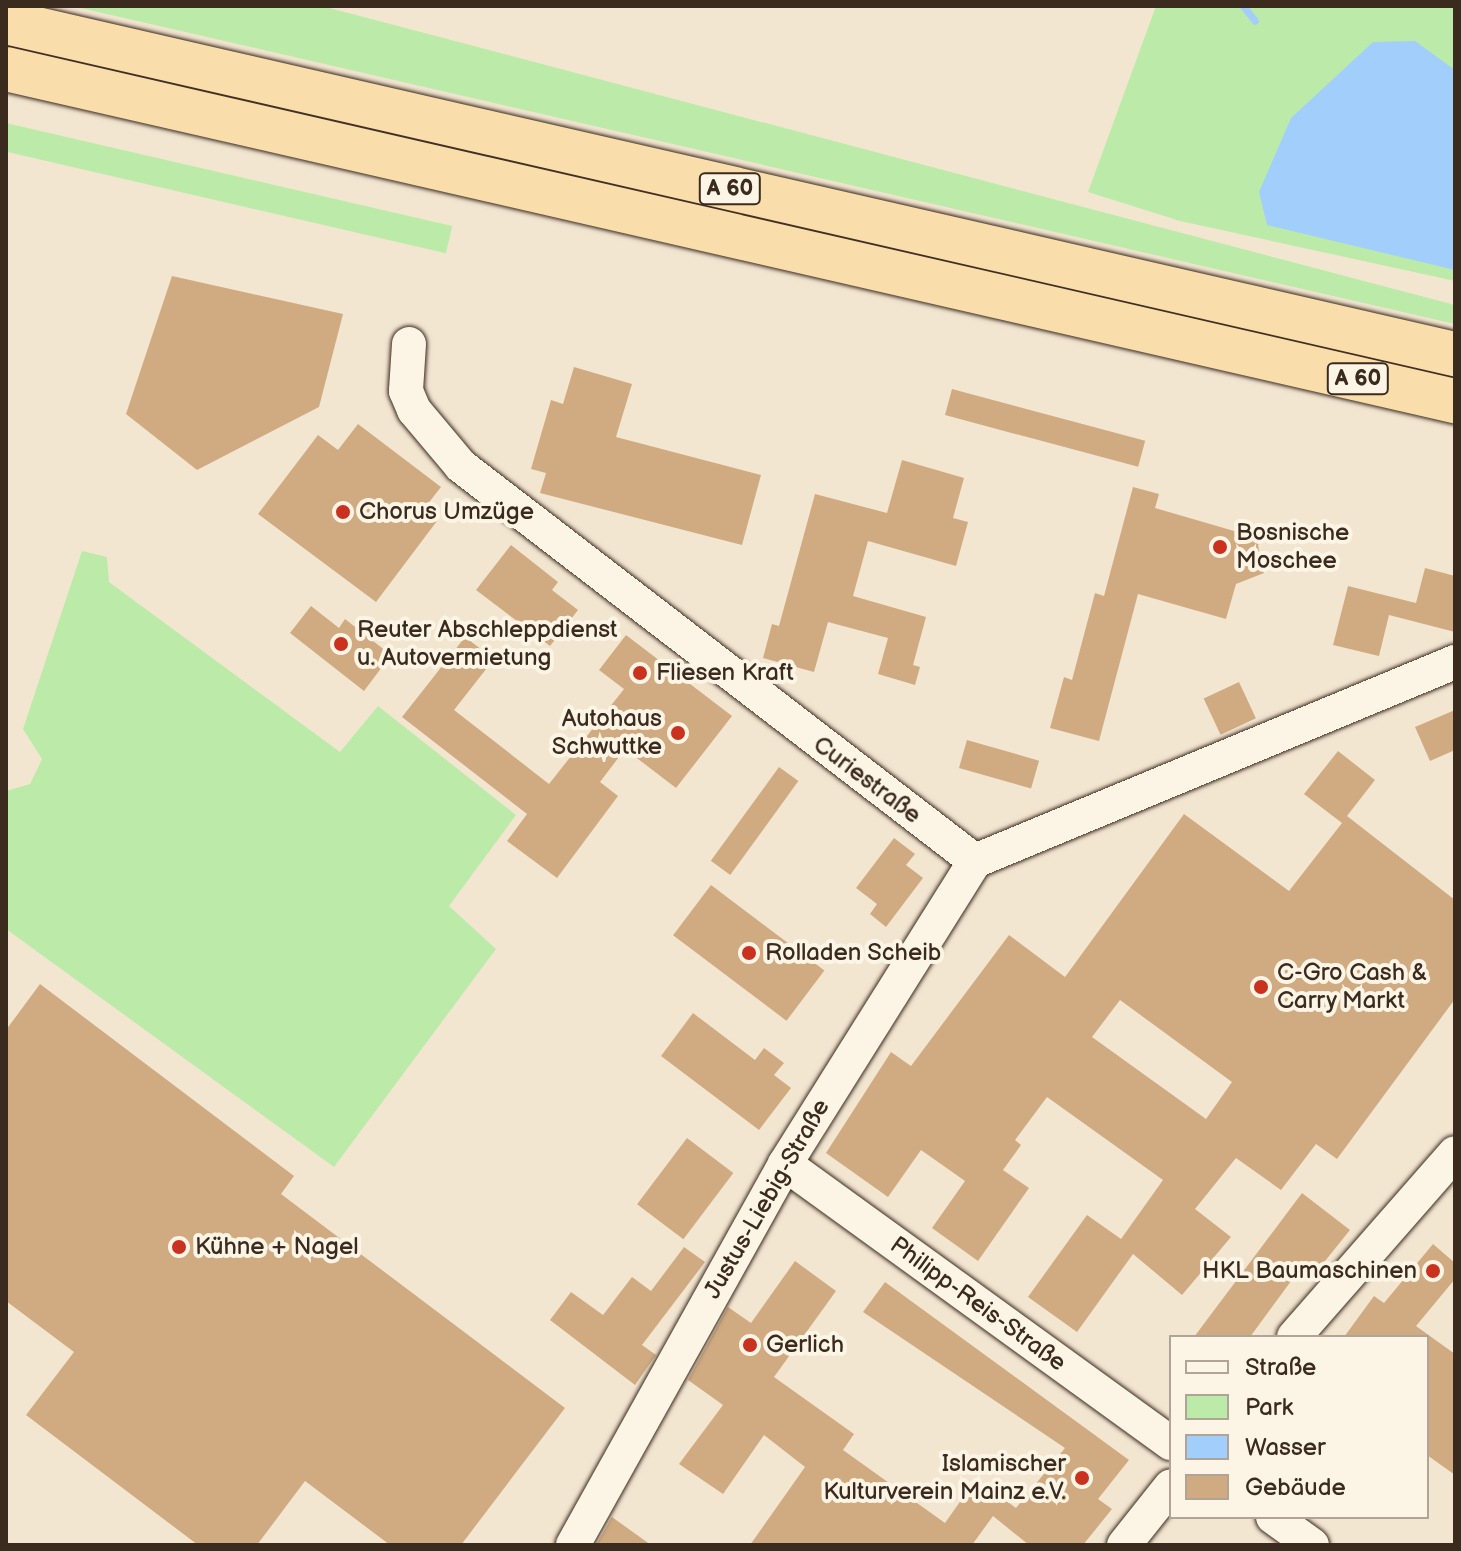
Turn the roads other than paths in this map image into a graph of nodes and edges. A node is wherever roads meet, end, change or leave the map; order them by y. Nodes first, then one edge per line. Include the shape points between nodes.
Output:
1 (6, 22) edge
2 (6, 69) edge
3 (409, 344) dead end
4 (1455, 354) edge
5 (1455, 401) edge
6 (1455, 662) edge
7 (975, 861) junction
8 (1455, 1153) edge
9 (785, 1164) junction
10 (1296, 1335) edge
11 (1169, 1442) edge
12 (1169, 1489) edge
13 (1276, 1519) edge
14 (573, 1545) edge
15 (1124, 1545) edge
16 (1312, 1545) edge

1 - 4 highway, A 60
2 - 5 highway, A 60
3 - 7 street, Curiestraße via 404,366 410,401 425,428 461,466
6 - 7 street
7 - 9 street, Justus-Liebig-Straße
8 - 10 street
9 - 11 street, Philipp-Reis-Straße
9 - 14 street, Justus-Liebig-Straße
12 - 15 street
13 - 16 street

